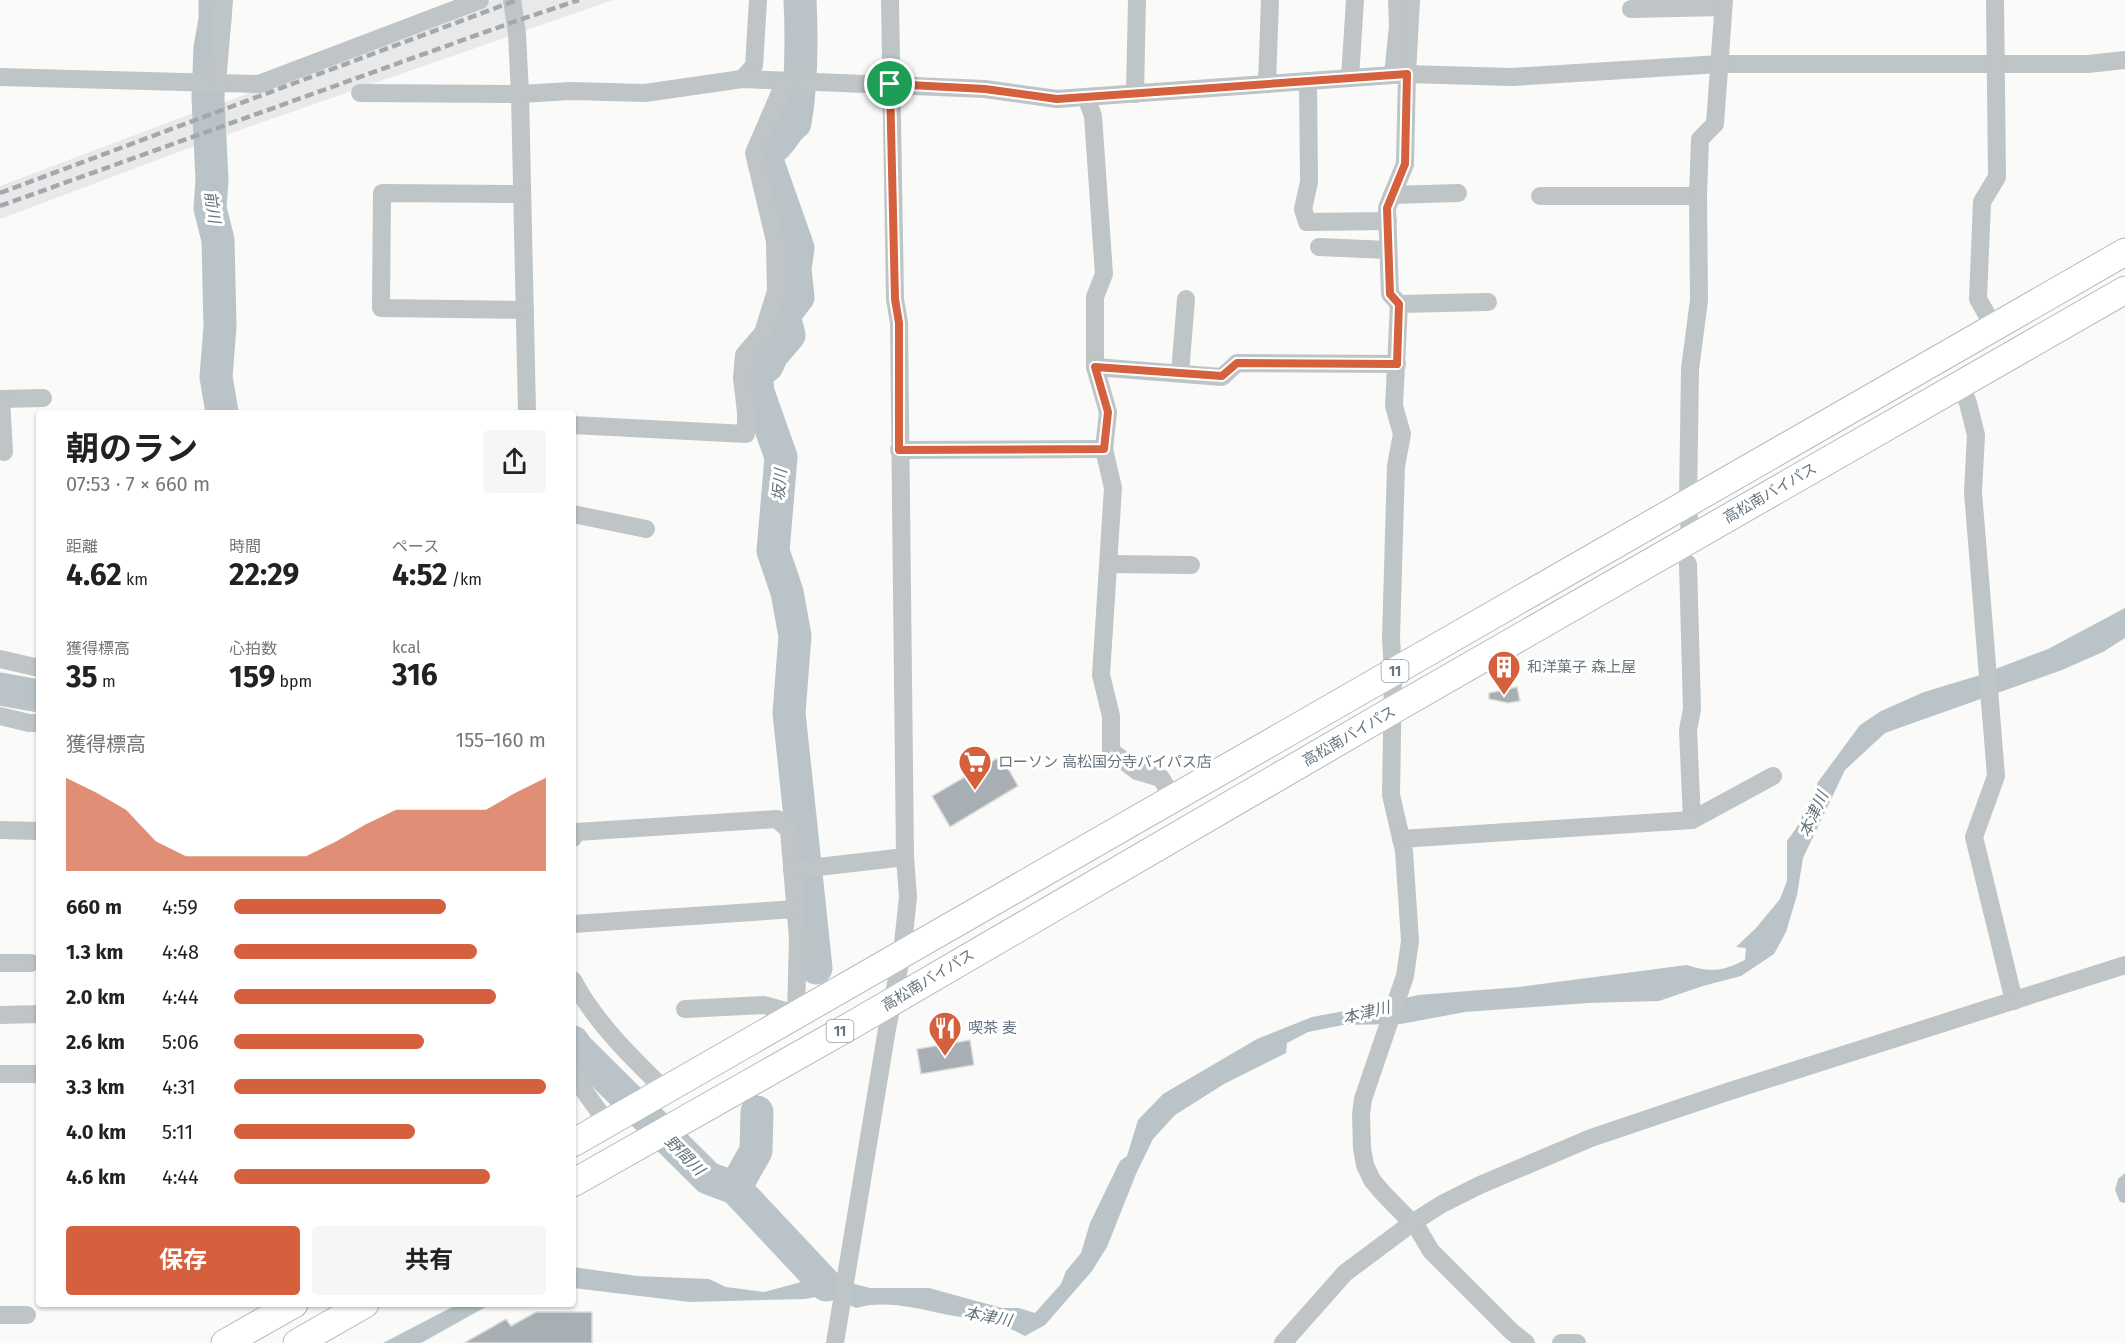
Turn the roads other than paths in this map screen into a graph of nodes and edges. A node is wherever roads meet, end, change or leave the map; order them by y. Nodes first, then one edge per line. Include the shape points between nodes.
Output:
1 (224, 0) edge
2 (480, 0) edge
3 (512, 0) edge
4 (758, 0) edge
5 (890, 0) edge
6 (1137, 0) edge
7 (1270, 0) edge
8 (1355, 0) edge
9 (1397, 0) edge
10 (1412, 0) edge
11 (1995, 0) edge
12 (1723, 4) edge
13 (1631, 9) dead end
14 (2125, 60) edge
15 (1995, 63) junction
16 (1720, 64) junction
17 (1400, 74) junction
18 (0, 78) edge
19 (1350, 78) junction
20 (742, 79) junction
21 (795, 81) junction
22 (1308, 81) junction
23 (217, 83) junction
24 (890, 84) junction
25 (1267, 84) junction
26 (360, 93) dead end
27 (520, 94) junction
28 (1135, 94) junction
29 (1086, 98) junction
30 (1458, 193) dead end
31 (522, 194) junction
32 (1392, 195) junction
33 (1540, 196) dead end
34 (1698, 196) junction
35 (1388, 221) junction
36 (1319, 247) dead end
37 (1388, 250) junction
38 (2125, 252) edge
39 (2125, 290) edge
40 (1186, 299) dead end
41 (1488, 302) dead end
42 (1399, 304) junction
43 (525, 310) junction
44 (1994, 327) junction
45 (1397, 364) junction
46 (1095, 367) junction
47 (1180, 373) junction
48 (1960, 384) junction
49 (43, 398) dead end
50 (0, 399) edge
51 (527, 410) edge
52 (576, 425) edge
53 (1104, 449) junction
54 (899, 450) junction
55 (4, 452) dead end
56 (1688, 502) junction
57 (576, 515) edge
58 (646, 529) dead end
59 (1689, 552) junction
60 (1110, 564) junction
61 (1191, 565) dead end
62 (0, 659) edge
63 (36, 667) edge
64 (1393, 672) junction
65 (1393, 710) junction
66 (0, 716) edge
67 (36, 723) edge
68 (1773, 776) dead end
69 (1173, 798) junction
70 (1692, 820) junction
71 (0, 830) edge
72 (36, 831) edge
73 (576, 834) edge
74 (1401, 839) junction
75 (905, 857) junction
76 (803, 868) junction
77 (796, 909) junction
78 (576, 924) edge
79 (902, 953) junction
80 (0, 963) edge
81 (31, 963) dead end
82 (2125, 965) edge
83 (576, 986) edge
84 (893, 1001) junction
85 (2014, 1001) junction
86 (685, 1009) dead end
87 (36, 1014) edge
88 (796, 1014) junction
89 (0, 1015) edge
90 (0, 1074) edge
91 (36, 1074) edge
92 (576, 1078) edge
93 (665, 1090) junction
94 (612, 1120) junction
95 (576, 1141) edge
96 (576, 1181) edge
97 (1412, 1223) junction
98 (289, 1307) edge
99 (360, 1307) edge
100 (0, 1315) edge
101 (27, 1315) dead end
102 (225, 1343) edge
103 (297, 1343) edge
104 (835, 1343) edge
105 (1283, 1343) edge
106 (1526, 1343) edge
107 (1561, 1343) edge
108 (1576, 1343) edge

1 - 23 street
2 - 23 street via 259,84
3 - 27 street
4 - 20 street via 754,66
5 - 24 street
6 - 28 street
7 - 25 street
8 - 19 street
9 - 17 street
10 - 17 street
11 - 15 street
12 - 13 street
12 - 16 street
14 - 15 street via 2088,64
15 - 16 street
15 - 44 street via 1997,177 1982,202 1978,299
16 - 17 street via 1512,77
16 - 34 street via 1714,124 1700,139
17 - 19 street
17 - 32 street via 1405,164
18 - 23 street
19 - 22 street
20 - 21 street
20 - 27 street via 645,93
21 - 24 street
21 - 52 street via 754,153 775,241 776,291 763,333 744,355 746,434
22 - 25 street
22 - 35 street via 1309,182 1303,209 1308,222
24 - 29 street via 985,89 1057,99
24 - 54 street via 895,299 899,323
25 - 28 street
26 - 27 street
27 - 31 street
28 - 29 street
29 - 46 street via 1093,116 1104,274 1095,297
30 - 32 street
31 - 43 street
31 - 43 street via 382,193 381,308
32 - 35 street
33 - 34 street
34 - 56 street via 1699,300 1690,369
35 - 37 street
36 - 37 street
37 - 42 street via 1390,294
38 - 44 highway, 11
39 - 48 highway, 高松南バイパス / 11
40 - 47 street
41 - 42 street
42 - 45 street
43 - 51 street
44 - 56 highway, 11
45 - 47 street via 1237,363 1222,376
45 - 64 street via 1394,406 1402,434 1396,465
46 - 47 street
46 - 53 street via 1108,412
48 - 59 highway, 高松南バイパス / 11
48 - 85 street via 1976,435 1973,492 1996,776 1974,837
49 - 50 street
50 - 55 street
53 - 54 street
53 - 60 street via 1113,488
54 - 75 street
56 - 59 street
56 - 64 highway, 11
57 - 58 street
59 - 65 highway, 高松南バイパス / 11
59 - 70 street
60 - 61 street
60 - 69 street via 1101,675 1111,716 1111,751 1137,771 1161,778
62 - 63 street
64 - 65 street
64 - 69 highway, 11
65 - 74 street via 1391,795
65 - 84 highway, 高松南バイパス / 11
66 - 67 street
68 - 70 street
69 - 79 highway, 11
70 - 74 street
71 - 72 street
73 - 76 street via 777,819 789,830
74 - 97 street via 1410,941 1405,976 1367,1085 1361,1114 1365,1165 1372,1180
75 - 76 street
75 - 79 street via 908,897
76 - 77 street
77 - 78 street
77 - 88 street
79 - 84 street
79 - 88 highway, 11
80 - 81 street
82 - 85 street
83 - 93 street via 630,1056
84 - 96 highway, 高松南バイパス / 11
84 - 104 street
85 - 97 street via 1592,1138 1480,1185
86 - 88 street via 764,1005
87 - 89 street
88 - 93 highway, 11
90 - 91 street
92 - 94 street
93 - 94 highway, 11
94 - 95 highway, 11
97 - 105 street via 1345,1273
97 - 106 street via 1431,1251
98 - 102 highway
99 - 103 highway
100 - 101 street
107 - 108 street

